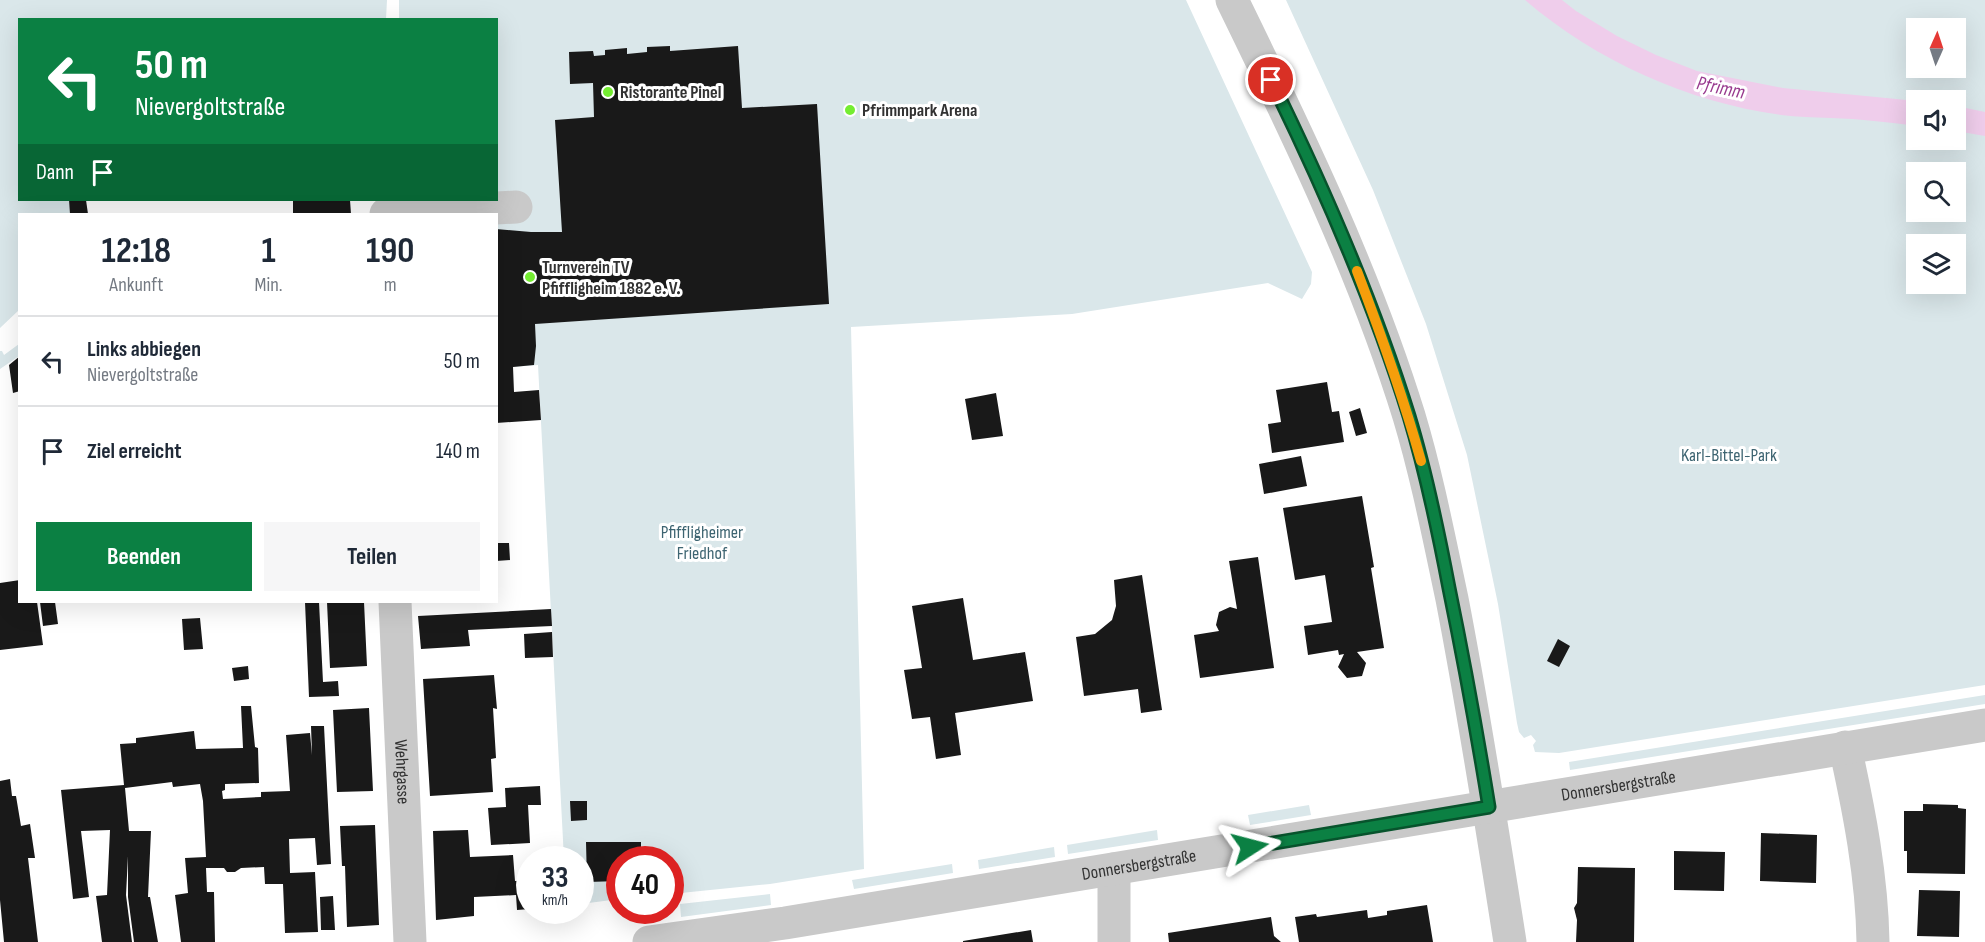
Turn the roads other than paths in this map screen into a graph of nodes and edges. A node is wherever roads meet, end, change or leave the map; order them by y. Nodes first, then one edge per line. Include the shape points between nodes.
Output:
1 (1232, 0) edge
2 (516, 207) dead end
3 (404, 213) edge
4 (395, 603) edge
5 (1985, 725) edge
6 (1845, 747) junction
7 (1489, 807) junction
8 (1114, 869) junction
9 (410, 942) edge
10 (649, 942) edge
11 (1114, 942) edge
12 (1510, 942) edge
13 (1873, 942) edge

1 - 7 street via 1349,249 1409,417 1439,537
2 - 3 street
4 - 9 street, Wehrgasse
5 - 6 street, Donnersbergstraße
6 - 7 street, Donnersbergstraße
6 - 13 street via 1868,876
7 - 8 street, Donnersbergstraße
7 - 12 street
8 - 10 street, Donnersbergstraße
8 - 11 street

